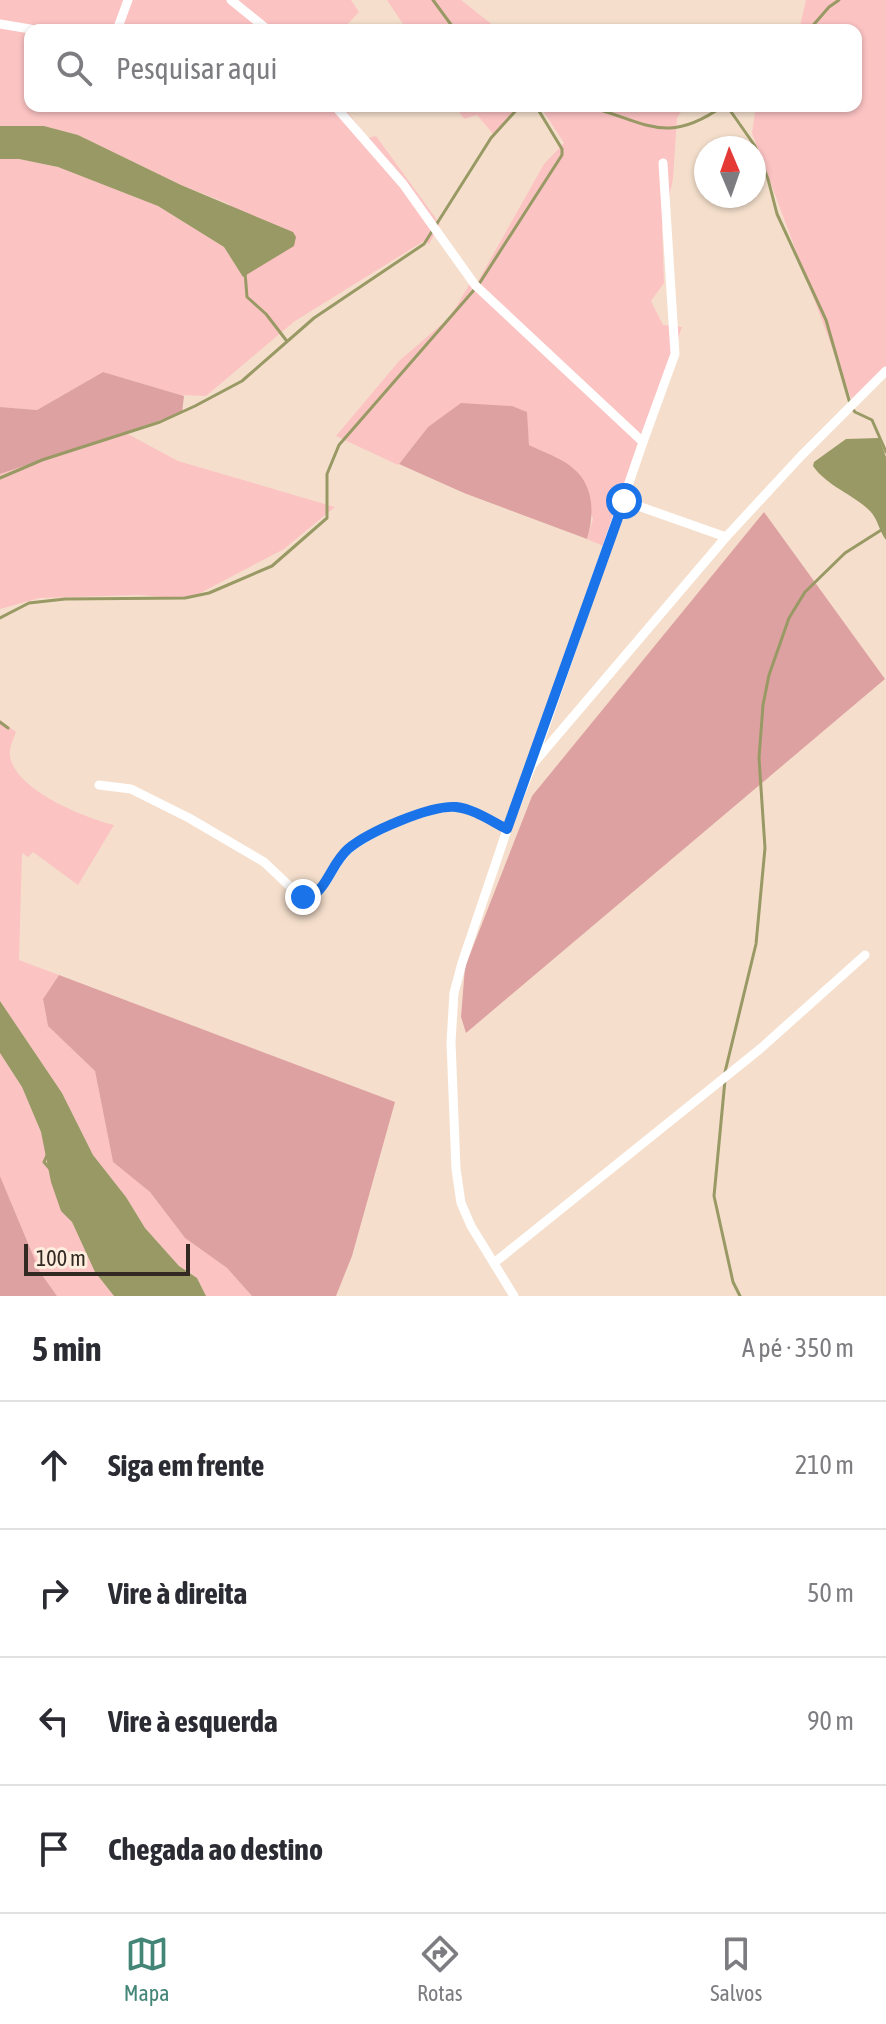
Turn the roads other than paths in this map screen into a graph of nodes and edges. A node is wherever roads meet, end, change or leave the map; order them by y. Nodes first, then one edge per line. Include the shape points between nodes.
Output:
1 (128, 0) edge
2 (231, 0) edge
3 (0, 24) edge
4 (119, 24) edge
5 (261, 24) edge
6 (24, 28) edge
7 (340, 112) edge
8 (663, 163) dead end
9 (886, 371) edge
10 (643, 442) junction
11 (624, 501) junction
12 (726, 537) junction
13 (532, 765) junction
14 (99, 785) dead end
15 (507, 829) junction
16 (865, 955) dead end
17 (494, 1263) junction
18 (514, 1296) edge

1 - 4 street
2 - 5 street
3 - 6 street
7 - 10 street via 403,184 475,285
8 - 10 street via 675,354
9 - 12 street
10 - 11 street
11 - 12 street
11 - 13 street
12 - 13 street
13 - 15 street
14 - 15 street via 139,792 189,818 264,862 307,898 321,889 348,849 427,812 468,809
15 - 17 street via 462,963 451,1028 458,1189 471,1226
16 - 17 street via 760,1049
17 - 18 street

